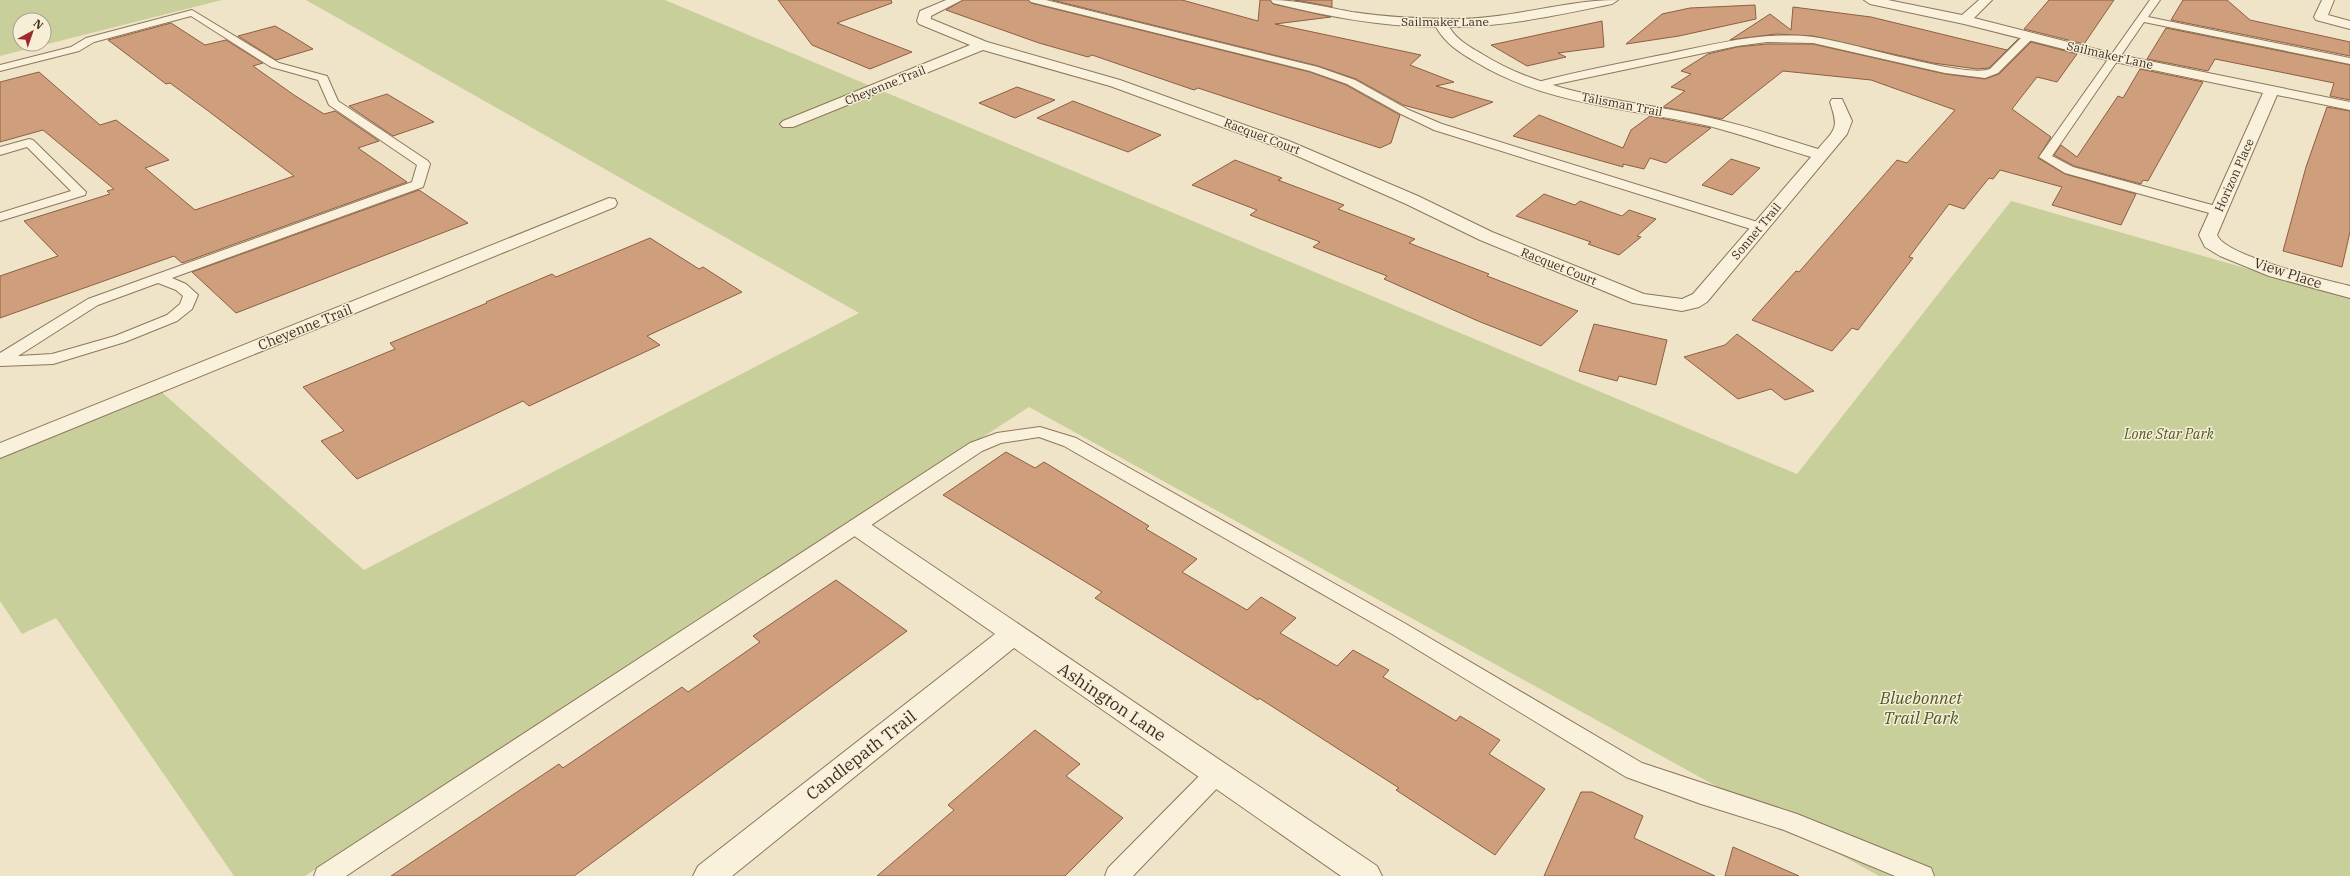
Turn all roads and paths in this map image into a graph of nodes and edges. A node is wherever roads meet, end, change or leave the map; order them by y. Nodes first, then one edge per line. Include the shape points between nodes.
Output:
1 (956, 0) edge
2 (1034, 0) edge
3 (1278, 0) edge
4 (1612, 0) edge
5 (1870, 0) edge
6 (1986, 0) edge
7 (2155, 0) edge
8 (2328, 0) edge
9 (1965, 20) junction
10 (2142, 20) junction
11 (1441, 23) junction
12 (2350, 25) edge
13 (2029, 36) junction
14 (982, 45) junction
15 (2115, 58) junction
16 (2350, 61) edge
17 (0, 68) edge
18 (1538, 85) junction
19 (2272, 90) junction
20 (1837, 102) dead end
21 (2350, 106) edge
22 (788, 124) dead end
23 (0, 151) edge
24 (1820, 155) junction
25 (609, 203) dead end
26 (2218, 211) junction
27 (0, 217) edge
28 (1759, 227) junction
29 (2226, 252) joint
30 (158, 278) junction
31 (2350, 292) edge
32 (1628, 295) joint
33 (0, 361) edge
34 (0, 451) edge
35 (858, 527) junction
36 (1013, 634) junction
37 (1216, 774) junction
38 (326, 876) edge
39 (709, 876) edge
40 (1117, 876) edge
41 (1366, 876) edge
42 (1922, 876) edge

1 - 14 street, Racquet Court via 925,14 924,21
2 - 28 lane via 1314,69 1351,82 1405,112 1484,143
3 - 11 street, Sailmaker Lane via 1341,15 1386,21
4 - 11 street, Sailmaker Lane via 1507,20
5 - 9 street, Sailmaker Lane
6 - 9 street
7 - 10 lane
8 - 12 street via 2321,17
9 - 13 street, Sailmaker Lane
10 - 15 lane
10 - 16 lane
11 - 18 street, Talisman Trail via 1444,31 1472,55 1503,73
13 - 15 street, Sailmaker Lane
13 - 18 lane via 1994,71 1984,75 1968,75 1812,40 1767,39
14 - 22 street, Cheyenne Trail
14 - 32 street, Racquet Court via 1115,83 1283,144 1412,200 1486,236
15 - 19 street, Sailmaker Lane
15 - 26 lane via 2044,157 2069,170
17 - 30 lane via 75,49 90,40 192,13 275,65 323,78 333,102 424,164 418,184
18 - 24 street, Talisman Trail via 1588,98 1711,122
19 - 21 street, Sailmaker Lane
19 - 26 street, Horizon Place
20 - 24 street, Sonnet Trail via 1844,121 1842,130
23 - 27 lane via 29,143 80,192
24 - 28 street, Sonnet Trail
25 - 34 street, Cheyenne Trail
26 - 29 street, Horizon Place via 2208,235 2211,243
28 - 32 street, Sonnet Trail via 1700,298 1692,303 1672,305
29 - 31 street, View Place via 2276,272
30 - 33 lane via 93,302
30 - 33 lane via 181,287 190,295 187,306 172,318 79,352 53,358
35 - 36 street, Ashington Lane
35 - 38 lane
35 - 42 lane via 976,447 997,438 1040,432 1070,442 1399,629 1634,770 1789,821
36 - 37 street, Ashington Lane
36 - 39 street, Candlepath Trail
37 - 40 lane
37 - 41 street, Ashington Lane

